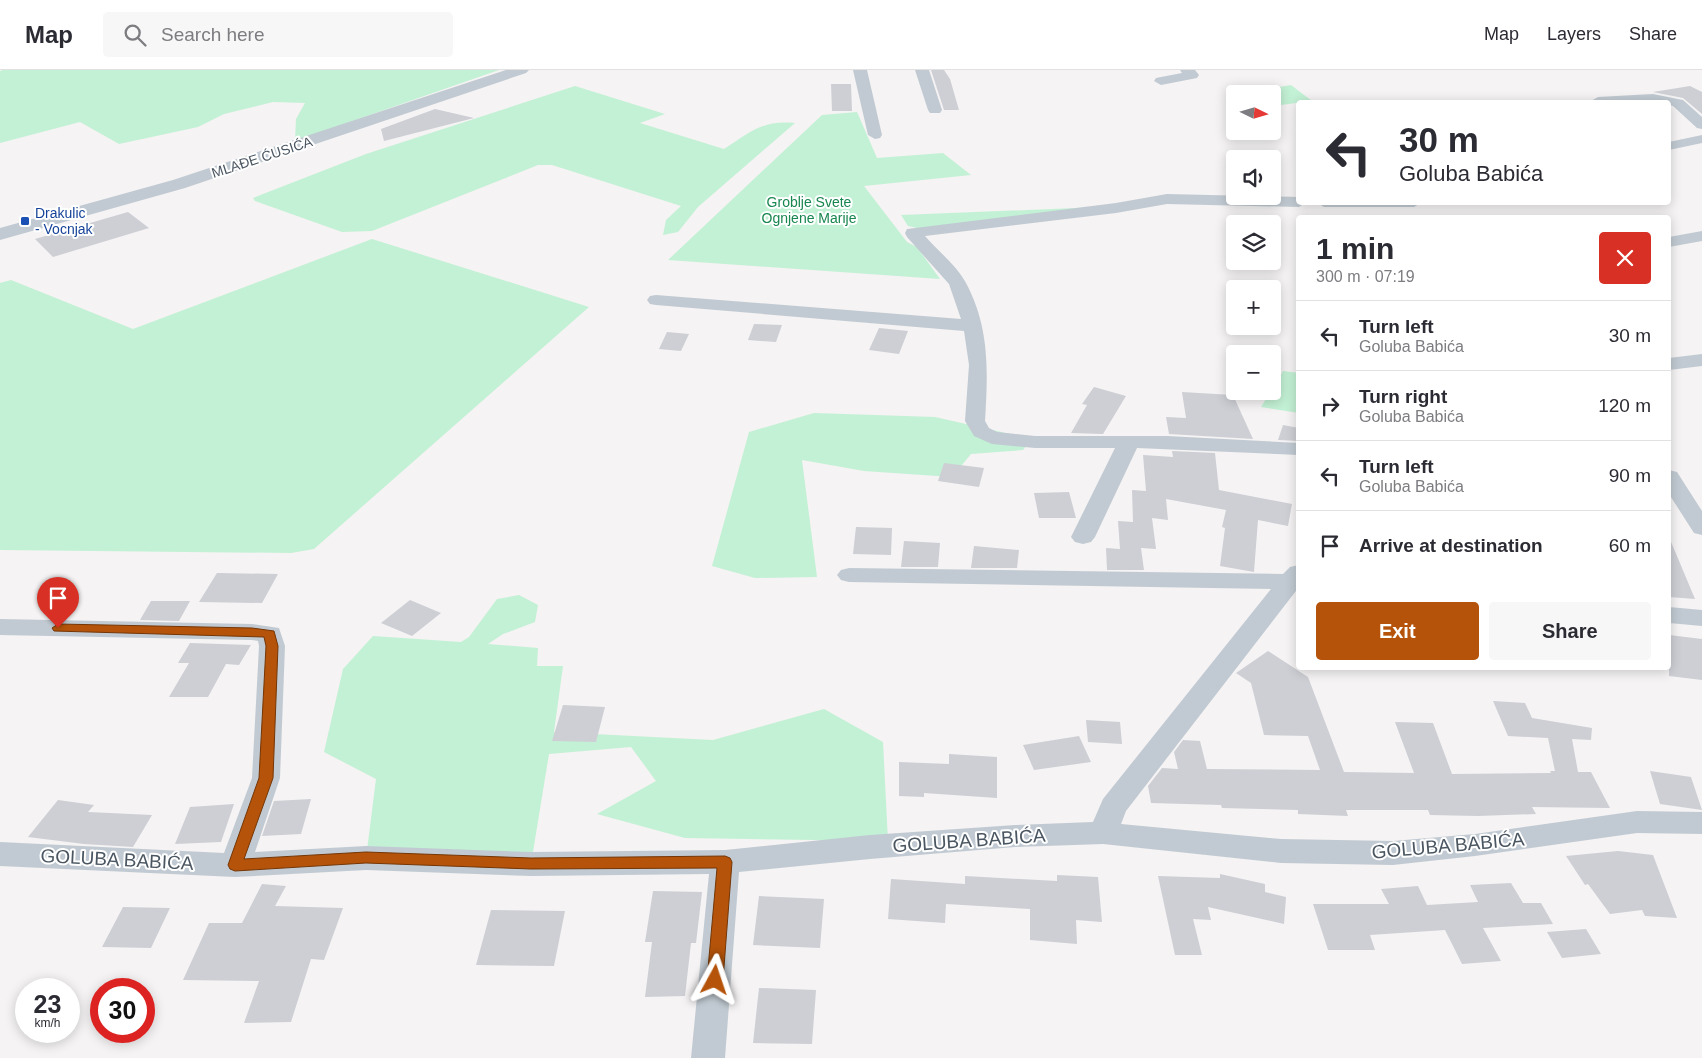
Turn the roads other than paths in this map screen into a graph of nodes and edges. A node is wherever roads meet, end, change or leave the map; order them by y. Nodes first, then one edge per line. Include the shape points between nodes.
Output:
1 (521, 70) edge
2 (860, 70) edge
3 (922, 70) edge
4 (1187, 70) edge
5 (1161, 81) dead end
6 (1635, 100) edge
7 (1663, 100) edge
8 (1671, 101) edge
9 (935, 110) dead end
10 (1702, 126) edge
11 (875, 135) dead end
12 (1702, 140) edge
13 (1671, 146) edge
14 (1296, 202) edge
15 (0, 234) edge
16 (1702, 236) edge
17 (1671, 242) edge
18 (656, 300) dead end
19 (973, 326) junction
20 (1702, 360) edge
21 (1671, 364) edge
22 (1129, 442) junction
23 (1296, 449) edge
24 (1671, 480) edge
25 (1702, 528) edge
26 (1082, 537) dead end
27 (849, 575) dead end
28 (1294, 577) edge
29 (1671, 615) edge
30 (1702, 618) edge
31 (0, 627) edge
32 (1702, 823) edge
33 (1103, 833) junction
34 (0, 854) edge
35 (725, 862) junction
36 (235, 865) junction
37 (708, 1058) edge

1 - 15 street, MLAĐE ĆUSIĆA via 179,184
2 - 11 street via 866,91 868,119
3 - 9 street
4 - 5 street via 1192,75
6 - 7 street
8 - 10 street via 1682,106
12 - 13 street
14 - 19 street via 1167,199 913,232 957,283
16 - 17 street
18 - 19 street
19 - 22 street via 979,365 974,421 981,432 992,438 1035,442
20 - 21 street
22 - 23 street
22 - 26 street
24 - 25 street
27 - 28 street
28 - 33 street via 1114,807
29 - 30 street
31 - 36 street via 270,634 266,778
32 - 33 street, GOLUBA BABIĆA via 1637,822 1393,853 1281,851
33 - 35 street, GOLUBA BABIĆA via 870,847
34 - 36 street, GOLUBA BABIĆA
35 - 36 street, GOLUBA BABIĆA via 531,864 366,858
35 - 37 street

